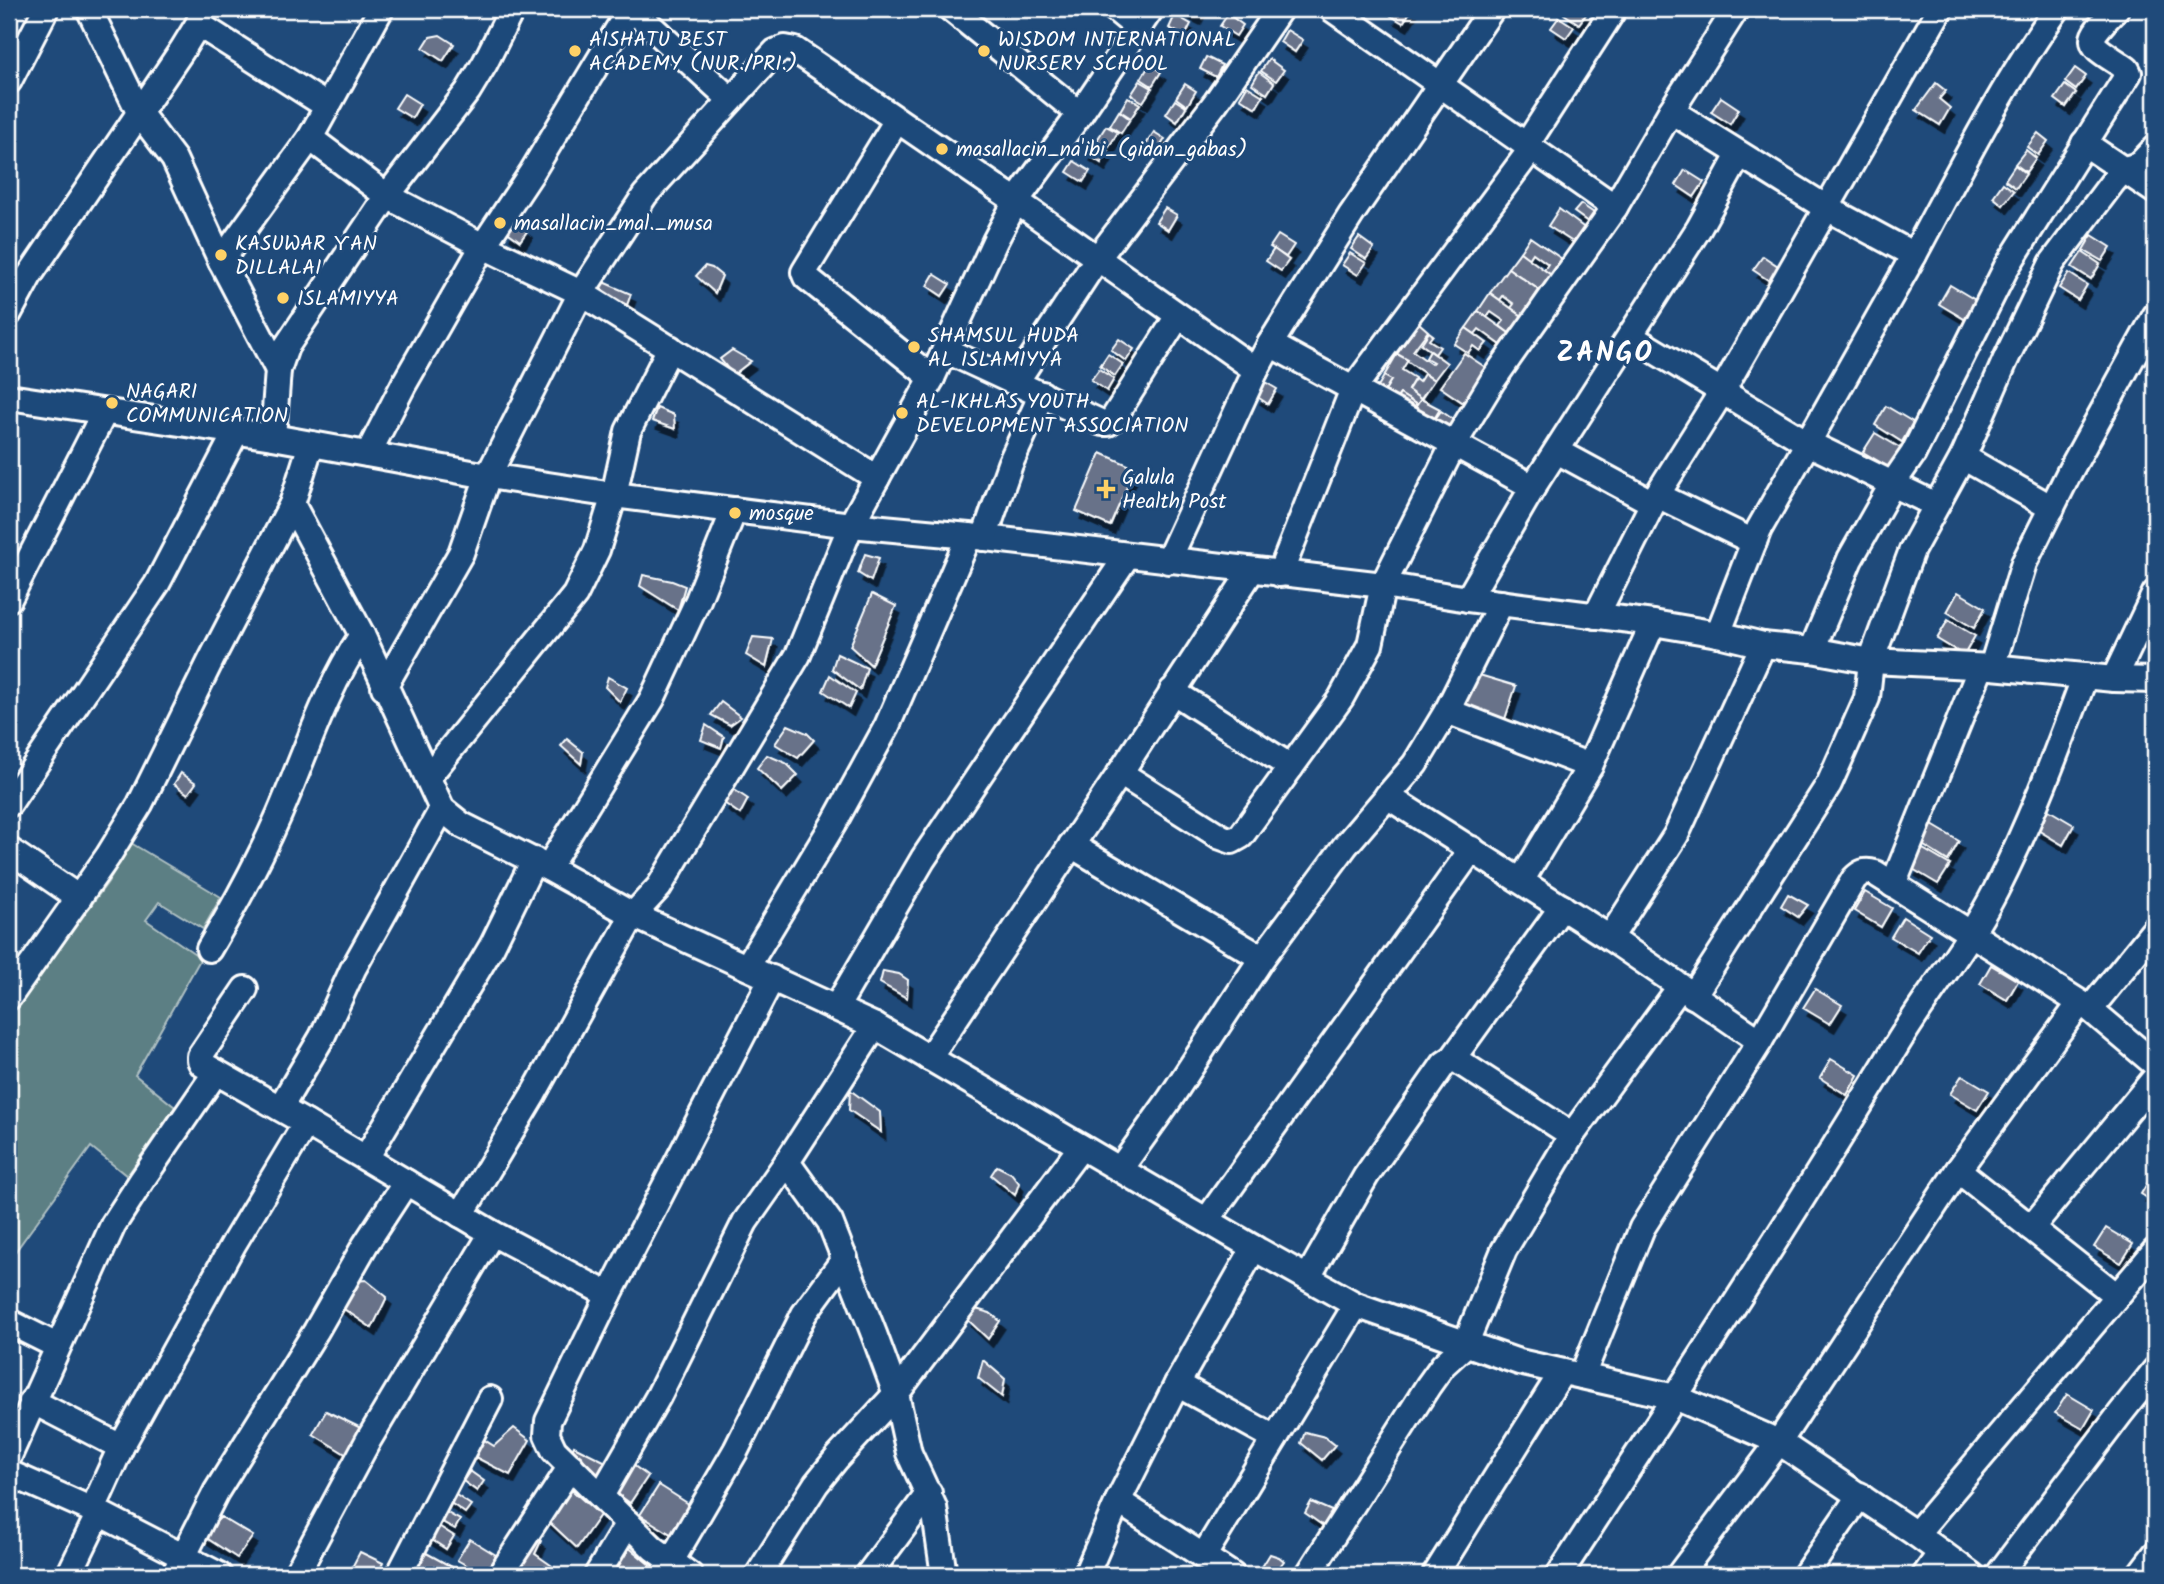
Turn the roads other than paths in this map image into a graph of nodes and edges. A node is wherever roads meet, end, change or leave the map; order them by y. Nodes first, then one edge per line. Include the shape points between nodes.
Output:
1 (46, 9) edge
2 (89, 9) edge
3 (381, 9) edge
4 (512, 9) edge
5 (631, 9) edge
6 (951, 9) edge
7 (1115, 9) edge
8 (1280, 9) edge
9 (1492, 9) edge
10 (1614, 9) edge
11 (1736, 9) edge
12 (1940, 9) edge
13 (2057, 9) edge
14 (2116, 9) edge
15 (1344, 12) edge
16 (201, 16) edge
17 (1144, 19) edge
18 (13, 64) edge
19 (1441, 84) junction
20 (731, 100) junction
21 (327, 106) junction
22 (1671, 111) junction
23 (140, 114) junction
24 (1080, 114) junction
25 (897, 120) junction
26 (310, 138) junction
27 (2084, 143) junction
28 (1530, 146) junction
29 (2155, 148) edge
30 (1739, 155) junction
31 (2124, 169) junction
32 (2155, 191) edge
33 (387, 196) junction
34 (1016, 201) junction
35 (1615, 207) junction
36 (1825, 207) junction
37 (483, 246) junction
38 (1914, 255) junction
39 (1097, 259) junction
40 (221, 261) junction
41 (582, 293) junction
42 (9, 313) edge
43 (1178, 316) junction
44 (2155, 316) edge
45 (1630, 336) junction
46 (1270, 344) junction
47 (670, 348) junction
48 (946, 350) junction
49 (278, 370) junction
50 (1256, 370) junction
51 (932, 378) junction
52 (1016, 382) junction
53 (1353, 389) junction
54 (1721, 393) junction
55 (1042, 394) junction
56 (9, 397) edge
57 (104, 413) junction
58 (236, 432) junction
59 (273, 437) junction
60 (1806, 442) junction
61 (311, 444) junction
62 (1454, 444) junction
63 (1557, 451) junction
64 (368, 454) junction
65 (1963, 457) junction
66 (488, 476) junction
67 (877, 478) junction
68 (1893, 483) junction
69 (1533, 488) junction
70 (614, 495) junction
71 (1655, 499) junction
72 (292, 503) junction
73 (1936, 505) junction
74 (2052, 508) junction
75 (733, 510) junction
76 (851, 525) junction
77 (977, 537) junction
78 (1754, 542) junction
79 (1126, 556) junction
80 (1168, 561) junction
81 (1252, 570) junction
82 (1280, 574) junction
83 (1383, 585) junction
84 (2155, 593) edge
85 (9, 599) edge
86 (1468, 600) junction
87 (1501, 603) junction
88 (1596, 616) junction
89 (1653, 623) junction
90 (1718, 634) junction
91 (362, 635) junction
92 (1763, 645) junction
93 (1812, 650) junction
94 (1871, 661) junction
95 (1986, 667) junction
96 (2085, 676) junction
97 (2114, 679) junction
98 (2155, 680) edge
99 (384, 687) junction
100 (1172, 691) junction
101 (1447, 711) junction
102 (1590, 766) junction
103 (1291, 767) junction
104 (1120, 773) junction
105 (428, 777) junction
106 (1388, 796) junction
107 (9, 804) edge
108 (442, 809) junction
109 (1071, 845) junction
110 (1472, 849) junction
111 (9, 850) edge
112 (541, 864) junction
113 (1521, 881) junction
114 (1893, 885) junction
115 (79, 898) junction
116 (1562, 907) junction
117 (634, 915) junction
118 (2155, 929) edge
119 (1971, 934) junction
120 (1610, 938) junction
121 (209, 949) dead end
122 (1262, 958) junction
123 (747, 967) junction
124 (772, 978) junction
125 (244, 989) dead end
126 (1687, 992) junction
127 (9, 997) edge
128 (2085, 1006) junction
129 (836, 1008) junction
130 (874, 1026) junction
131 (1760, 1041) junction
132 (929, 1058) junction
133 (1453, 1058) junction
134 (2155, 1063) edge
135 (216, 1072) junction
136 (2155, 1079) edge
137 (280, 1108) junction
138 (306, 1122) junction
139 (1572, 1135) junction
140 (1081, 1147) junction
141 (366, 1158) junction
142 (787, 1162) junction
143 (1120, 1169) junction
144 (1958, 1170) junction
145 (405, 1182) junction
146 (461, 1215) junction
147 (1207, 1220) junction
148 (2031, 1228) junction
149 (492, 1233) junction
150 (1254, 1248) junction
151 (2155, 1251) edge
152 (845, 1258) junction
153 (1308, 1277) junction
154 (609, 1295) junction
155 (2117, 1296) junction
156 (1356, 1305) junction
157 (9, 1322) edge
158 (1465, 1345) junction
159 (57, 1346) junction
160 (2155, 1370) edge
161 (1572, 1374) junction
162 (1177, 1384) junction
163 (895, 1394) junction
164 (1675, 1396) junction
165 (490, 1399) dead end
166 (33, 1401) junction
167 (1275, 1438) junction
168 (1779, 1442) junction
169 (121, 1447) junction
170 (9, 1456) edge
171 (571, 1466) junction
172 (9, 1473) edge
173 (929, 1493) junction
174 (1860, 1495) junction
175 (601, 1496) junction
176 (1118, 1501) junction
177 (95, 1512) junction
178 (628, 1523) junction
179 (1916, 1534) junction
180 (1941, 1552) junction
181 (2155, 1554) edge
182 (1203, 1556) junction
183 (179, 1566) edge
184 (674, 1571) edge
185 (69, 1575) edge
186 (219, 1575) edge
187 (296, 1575) edge
188 (399, 1575) edge
189 (499, 1575) edge
190 (597, 1575) edge
191 (758, 1575) edge
192 (868, 1575) edge
193 (944, 1575) edge
194 (1086, 1575) edge
195 (1232, 1575) edge
196 (1308, 1575) edge
197 (1435, 1575) edge
198 (1559, 1575) edge
199 (1679, 1575) edge
200 (1805, 1575) edge
201 (1925, 1575) edge
202 (1972, 1575) edge
203 (1998, 1575) edge
204 (2139, 1575) edge

1 - 18 street
2 - 23 street
3 - 21 street
4 - 33 street via 468,91
5 - 20 street
5 - 37 street
6 - 24 street
7 - 17 street
8 - 39 street
9 - 19 street
10 - 28 street
11 - 22 street
12 - 36 street
13 - 38 street via 1971,148
14 - 27 street via 2092,40 2129,74
15 - 19 street
16 - 21 street
16 - 23 street
17 - 24 street
19 - 28 street
19 - 46 street
20 - 25 street via 775,52 785,48
20 - 41 street via 645,195
21 - 26 street
22 - 30 street
22 - 35 street
23 - 40 street via 174,159
23 - 42 street via 29,276
24 - 34 street
25 - 34 street
25 - 51 street via 804,272
26 - 33 street
26 - 40 street
27 - 31 street
27 - 68 street via 2006,268 1913,454
28 - 35 street
28 - 53 street
29 - 31 street via 2139,165
30 - 36 street
30 - 45 street
31 - 32 street
31 - 65 street via 2052,263
33 - 37 street
33 - 49 street via 297,328
34 - 39 street
34 - 48 street
35 - 62 street via 1493,380
36 - 38 street
36 - 54 street
37 - 41 street
37 - 64 street
38 - 60 street
39 - 43 street
39 - 52 street
40 - 49 street
41 - 47 street
41 - 66 street
43 - 50 street
43 - 55 street via 1108,423
44 - 74 street
45 - 54 street
45 - 63 street
46 - 50 street
46 - 53 street
47 - 67 street
47 - 70 street via 628,431
48 - 51 street
48 - 52 street
49 - 59 street
50 - 80 street
51 - 67 street
52 - 55 street
53 - 62 street
53 - 82 street
54 - 60 street
54 - 71 street
55 - 77 street
56 - 57 street
57 - 58 street
57 - 85 street
58 - 59 street
58 - 107 street via 157,584
59 - 61 street
60 - 68 street
60 - 78 street
61 - 64 street
61 - 72 street
62 - 69 street
62 - 83 street
63 - 69 street
63 - 71 street
64 - 66 street
65 - 73 street
65 - 74 street
66 - 70 street
66 - 99 street via 461,553
67 - 76 street
68 - 73 street
68 - 93 street via 1850,559
69 - 86 street
70 - 75 street
70 - 105 street via 597,550 575,595
71 - 78 street
71 - 88 street
72 - 91 street
72 - 115 street via 140,804
73 - 94 street via 1912,550
74 - 95 street via 2024,563
75 - 76 street
75 - 112 street via 652,699
76 - 77 street
76 - 117 street via 798,655 659,887
77 - 79 street
77 - 123 street via 887,726
78 - 90 street
79 - 80 street
79 - 129 street via 923,859
80 - 81 street
81 - 82 street
81 - 100 street
82 - 83 street
83 - 86 street
83 - 103 street via 1370,645 1341,698
84 - 97 street
86 - 87 street
87 - 88 street
87 - 101 street
88 - 89 street
89 - 90 street
89 - 102 street
90 - 92 street
91 - 99 street
91 - 121 street via 318,720 255,865
92 - 93 street
92 - 120 street via 1676,835
93 - 94 street
94 - 95 street
94 - 126 street via 1867,698 1829,784
95 - 96 street
95 - 114 street
96 - 97 street
96 - 119 street via 2043,788
97 - 98 street
99 - 105 street
100 - 103 street
100 - 104 street
101 - 102 street
101 - 106 street via 1415,764
102 - 113 street
103 - 104 street via 1241,836 1232,841
104 - 109 street
105 - 108 street
106 - 110 street
106 - 122 street
108 - 112 street via 462,825
108 - 137 street
109 - 122 street
109 - 132 street
110 - 113 street
110 - 147 street
111 - 115 street
112 - 117 street
112 - 141 street
113 - 116 street
114 - 119 street
114 - 131 street via 1867,871 1854,879
115 - 127 street
116 - 120 street
116 - 133 street
117 - 123 street
117 - 146 street
118 - 128 street
119 - 128 street
119 - 164 street
120 - 126 street
122 - 143 street
123 - 124 street
124 - 129 street
124 - 154 street
125 - 135 street via 200,1056 202,1064
126 - 131 street
126 - 139 street
128 - 134 street
128 - 144 street
129 - 130 street
130 - 132 street
130 - 142 street
131 - 161 street via 1642,1228
132 - 140 street
133 - 139 street
133 - 153 street via 1444,1064 1366,1176
135 - 137 street
135 - 159 street via 113,1225
136 - 148 street
137 - 138 street
138 - 141 street
138 - 169 street
139 - 158 street via 1504,1250
140 - 143 street
140 - 163 street
141 - 145 street
142 - 152 street via 830,1222
142 - 175 street via 745,1222 658,1396
143 - 147 street
144 - 148 street
144 - 168 street
145 - 146 street
145 - 183 street via 216,1492
146 - 149 street
147 - 150 street
148 - 155 street
149 - 154 street
149 - 187 street via 369,1439
150 - 153 street
150 - 162 street
151 - 155 street
152 - 163 street
152 - 184 street via 804,1314
153 - 156 street
154 - 171 street via 548,1421 547,1436 554,1450
155 - 179 street
156 - 158 street
156 - 167 street
157 - 159 street
158 - 161 street
158 - 196 street via 1443,1364
159 - 166 street
160 - 203 street
161 - 164 street
161 - 197 street
162 - 167 street
162 - 176 street
163 - 173 street via 909,1454
163 - 191 street via 816,1484
164 - 168 street
164 - 198 street
165 - 188 street
166 - 169 street
166 - 170 street
167 - 182 street
168 - 174 street
168 - 199 street
169 - 177 street
171 - 175 street
171 - 189 street
172 - 177 street
173 - 192 street
173 - 193 street
174 - 179 street
174 - 200 street
175 - 178 street
176 - 182 street
176 - 194 street
177 - 183 street
177 - 185 street
178 - 184 street
178 - 190 street
179 - 180 street
180 - 201 street
180 - 202 street
181 - 204 street
182 - 195 street
183 - 186 street

